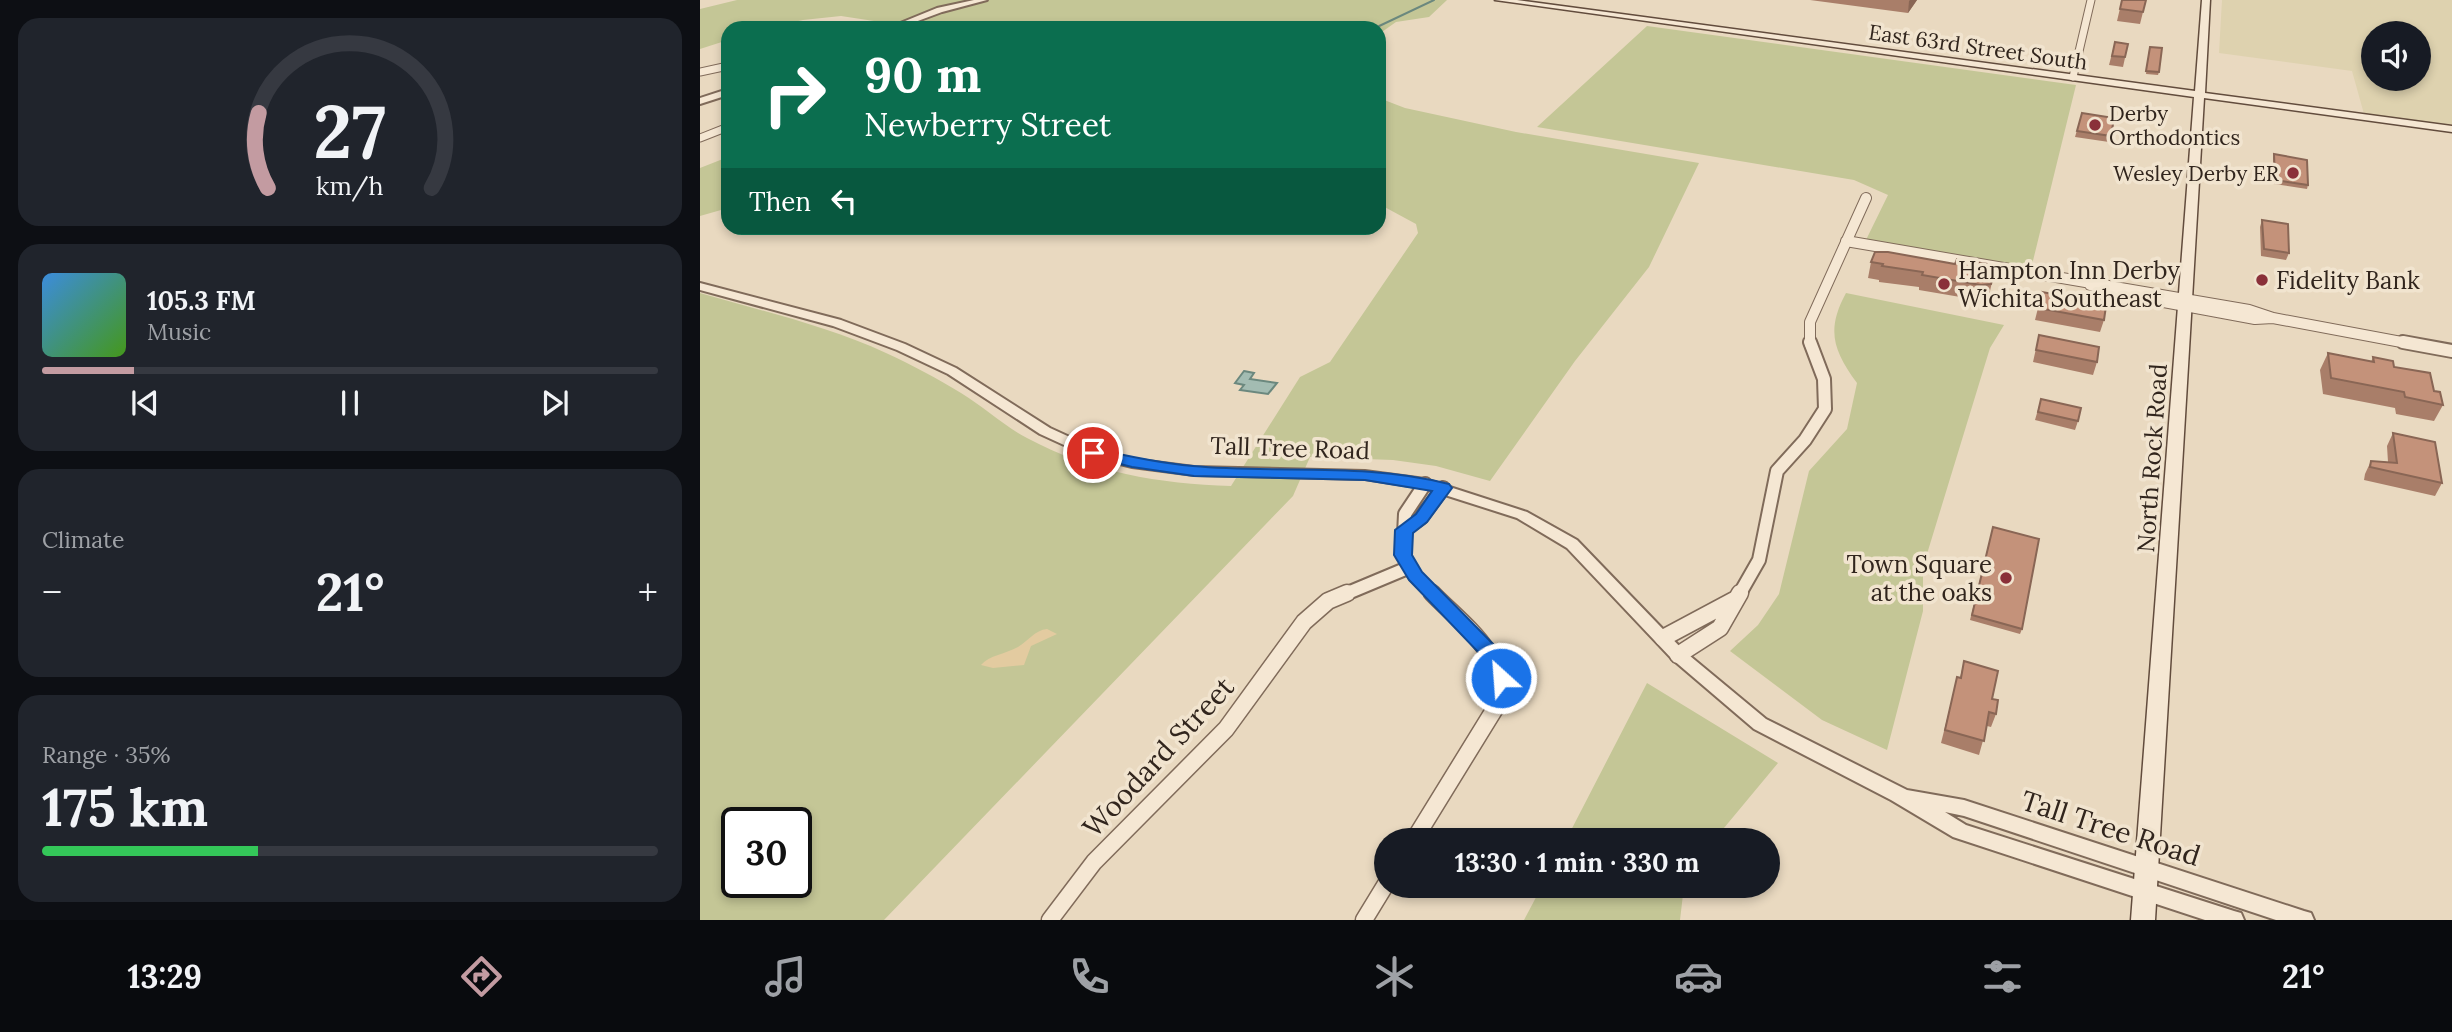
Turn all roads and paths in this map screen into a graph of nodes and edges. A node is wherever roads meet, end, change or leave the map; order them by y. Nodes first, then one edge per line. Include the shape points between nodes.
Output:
1 (983, 0) edge
2 (1499, 0) edge
3 (2091, 0) edge
4 (2206, 0) edge
5 (911, 21) edge
6 (721, 68) edge
7 (700, 72) edge
8 (2073, 77) junction
9 (2200, 77) junction
10 (2149, 88) junction
11 (721, 94) edge
12 (2199, 94) junction
13 (700, 101) edge
14 (2452, 129) edge
15 (721, 130) edge
16 (700, 138) edge
17 (1866, 198) dead end
18 (1846, 241) junction
19 (700, 286) edge
20 (2186, 303) junction
21 (2273, 318) joint
22 (2452, 351) edge
23 (1425, 484) junction
24 (1443, 488) junction
25 (1404, 530) junction
26 (1410, 567) junction
27 (1736, 598) junction
28 (1662, 638) junction
29 (1678, 655) junction
30 (1421, 828) edge
31 (2146, 880) junction
32 (1377, 898) edge
33 (1050, 920) edge
34 (1364, 920) edge
35 (2143, 920) edge
36 (2234, 920) edge
37 (2304, 920) edge

1 - 5 street
2 - 8 main road, East 63rd Street South
3 - 8 street
4 - 9 main road, North Rock Road
6 - 7 street
8 - 10 main road, East 63rd Street South
9 - 10 main road
9 - 12 main road, North Rock Road
10 - 12 main road, East 63rd Street South
11 - 13 street
12 - 14 main road, East 63rd Street South
12 - 20 main road, North Rock Road
15 - 16 street
17 - 18 street
18 - 20 street
18 - 27 street via 1810,322 1810,347 1824,379 1825,409 1777,471 1759,560
19 - 23 street, Tall Tree Road via 837,323 901,347 952,371 1045,431 1093,453 1194,471 1365,475
20 - 21 street via 2249,310
20 - 31 main road, North Rock Road
21 - 22 street
23 - 24 street, Tall Tree Road
23 - 25 street via 1405,514
24 - 25 street via 1422,518
24 - 28 street, Tall Tree Road via 1522,515 1572,544
25 - 26 street via 1403,555
26 - 30 street via 1489,651 1502,690
26 - 33 street, Woodard Street via 1328,601 1304,622 1226,729 1094,862
27 - 28 street
27 - 29 street via 1720,628
28 - 29 street, Tall Tree Road
29 - 31 street, Tall Tree Road via 1760,724 1960,831
31 - 35 main road, North Rock Road
31 - 36 street, Tall Tree Road
31 - 37 street, Tall Tree Road
32 - 34 street

